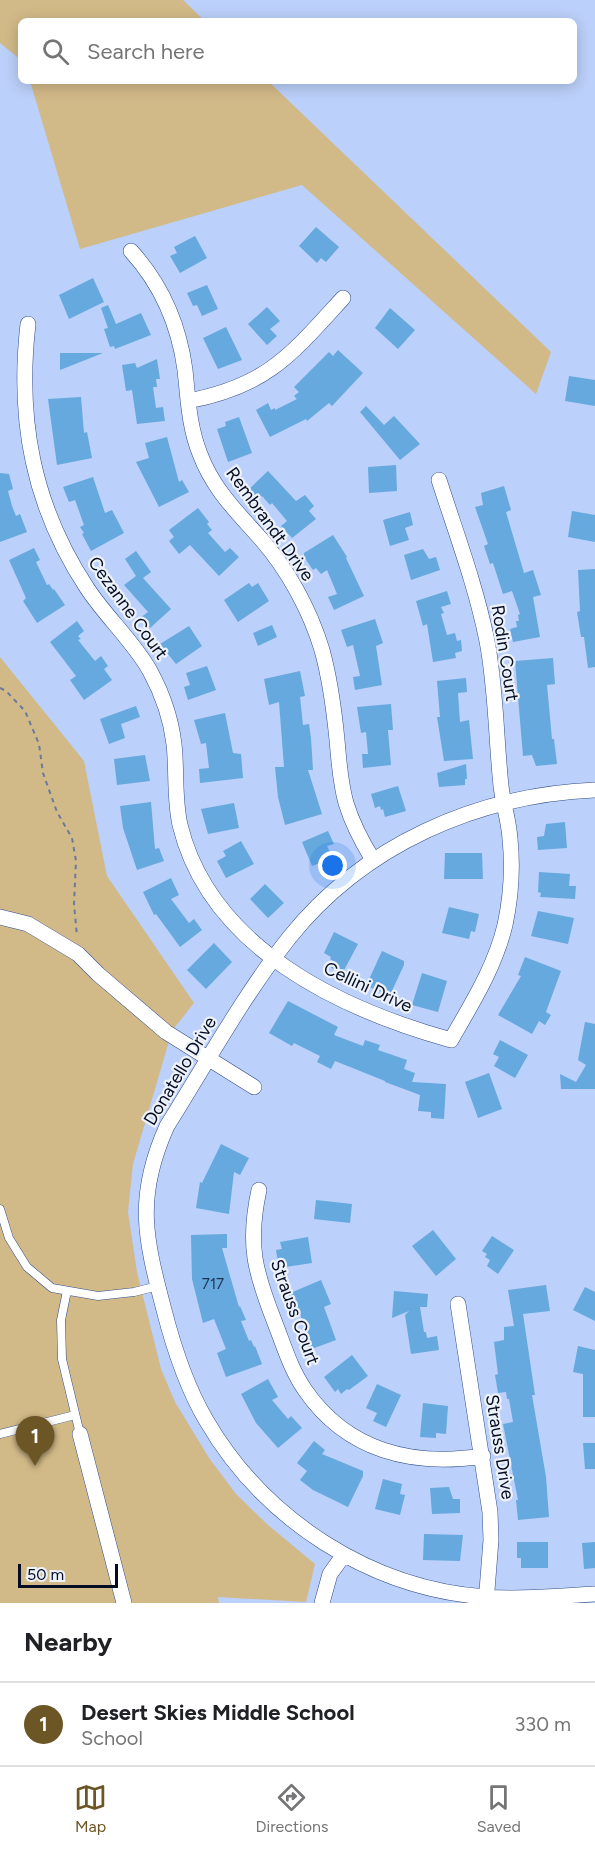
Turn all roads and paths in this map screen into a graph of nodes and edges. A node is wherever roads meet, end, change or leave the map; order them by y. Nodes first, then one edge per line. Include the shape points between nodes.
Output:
1 (131, 251) dead end
2 (343, 298) dead end
3 (28, 324) dead end
4 (188, 401) junction
5 (439, 480) dead end
6 (0, 688) edge
7 (595, 790) edge
8 (504, 802) junction
9 (374, 860) junction
10 (0, 917) edge
11 (78, 954) junction
12 (274, 958) junction
13 (451, 1040) joint
14 (210, 1058) junction
15 (254, 1087) dead end
16 (260, 1190) dead end
17 (0, 1209) edge
18 (158, 1286) junction
19 (67, 1291) junction
20 (458, 1304) dead end
21 (75, 1415) junction
22 (0, 1434) edge
23 (80, 1434) joint
24 (483, 1456) junction
25 (343, 1556) junction
26 (595, 1594) edge
27 (487, 1600) edge
28 (124, 1603) edge
29 (322, 1603) edge

1 - 4 street, Rembrandt Drive via 154,280 175,325
2 - 4 street via 296,350 265,374 236,389
3 - 12 street, Cezanne Court via 24,360 26,425 39,488 55,531 88,590 135,649 161,695 174,744 180,824 199,876 232,923
4 - 9 street, Rembrandt Drive via 192,430 209,475 222,496 280,563 309,617 329,681 346,802 355,828
5 - 8 street, Rodin Court via 487,644
6 - 11 path via 25,711 39,744 43,773 57,812 72,838
7 - 8 street, Donatello Drive
8 - 9 street, Donatello Drive via 435,826
8 - 13 street, Rodin Court via 512,868 505,925 484,981
9 - 12 street, Donatello Drive via 315,909
10 - 11 street via 28,924
11 - 14 street via 166,1032
12 - 13 street, Cellini Drive via 345,1001
12 - 14 street, Donatello Drive
14 - 15 street
14 - 18 street, Donatello Drive via 167,1126 150,1172 145,1221
16 - 24 street, Strauss Court via 252,1239 259,1281 292,1367 318,1407 351,1435 396,1455 445,1461
17 - 19 lane via 9,1238 27,1267 52,1288
18 - 19 lane via 98,1296
18 - 25 street, Donatello Drive via 188,1384 226,1450 273,1504
19 - 21 lane via 61,1320 62,1359
20 - 24 street, Strauss Drive
21 - 22 lane
21 - 23 lane
23 - 28 street
24 - 27 street, Strauss Drive via 491,1540
25 - 27 street, Donatello Drive via 401,1580
25 - 29 street via 330,1574
26 - 27 street, Donatello Drive

